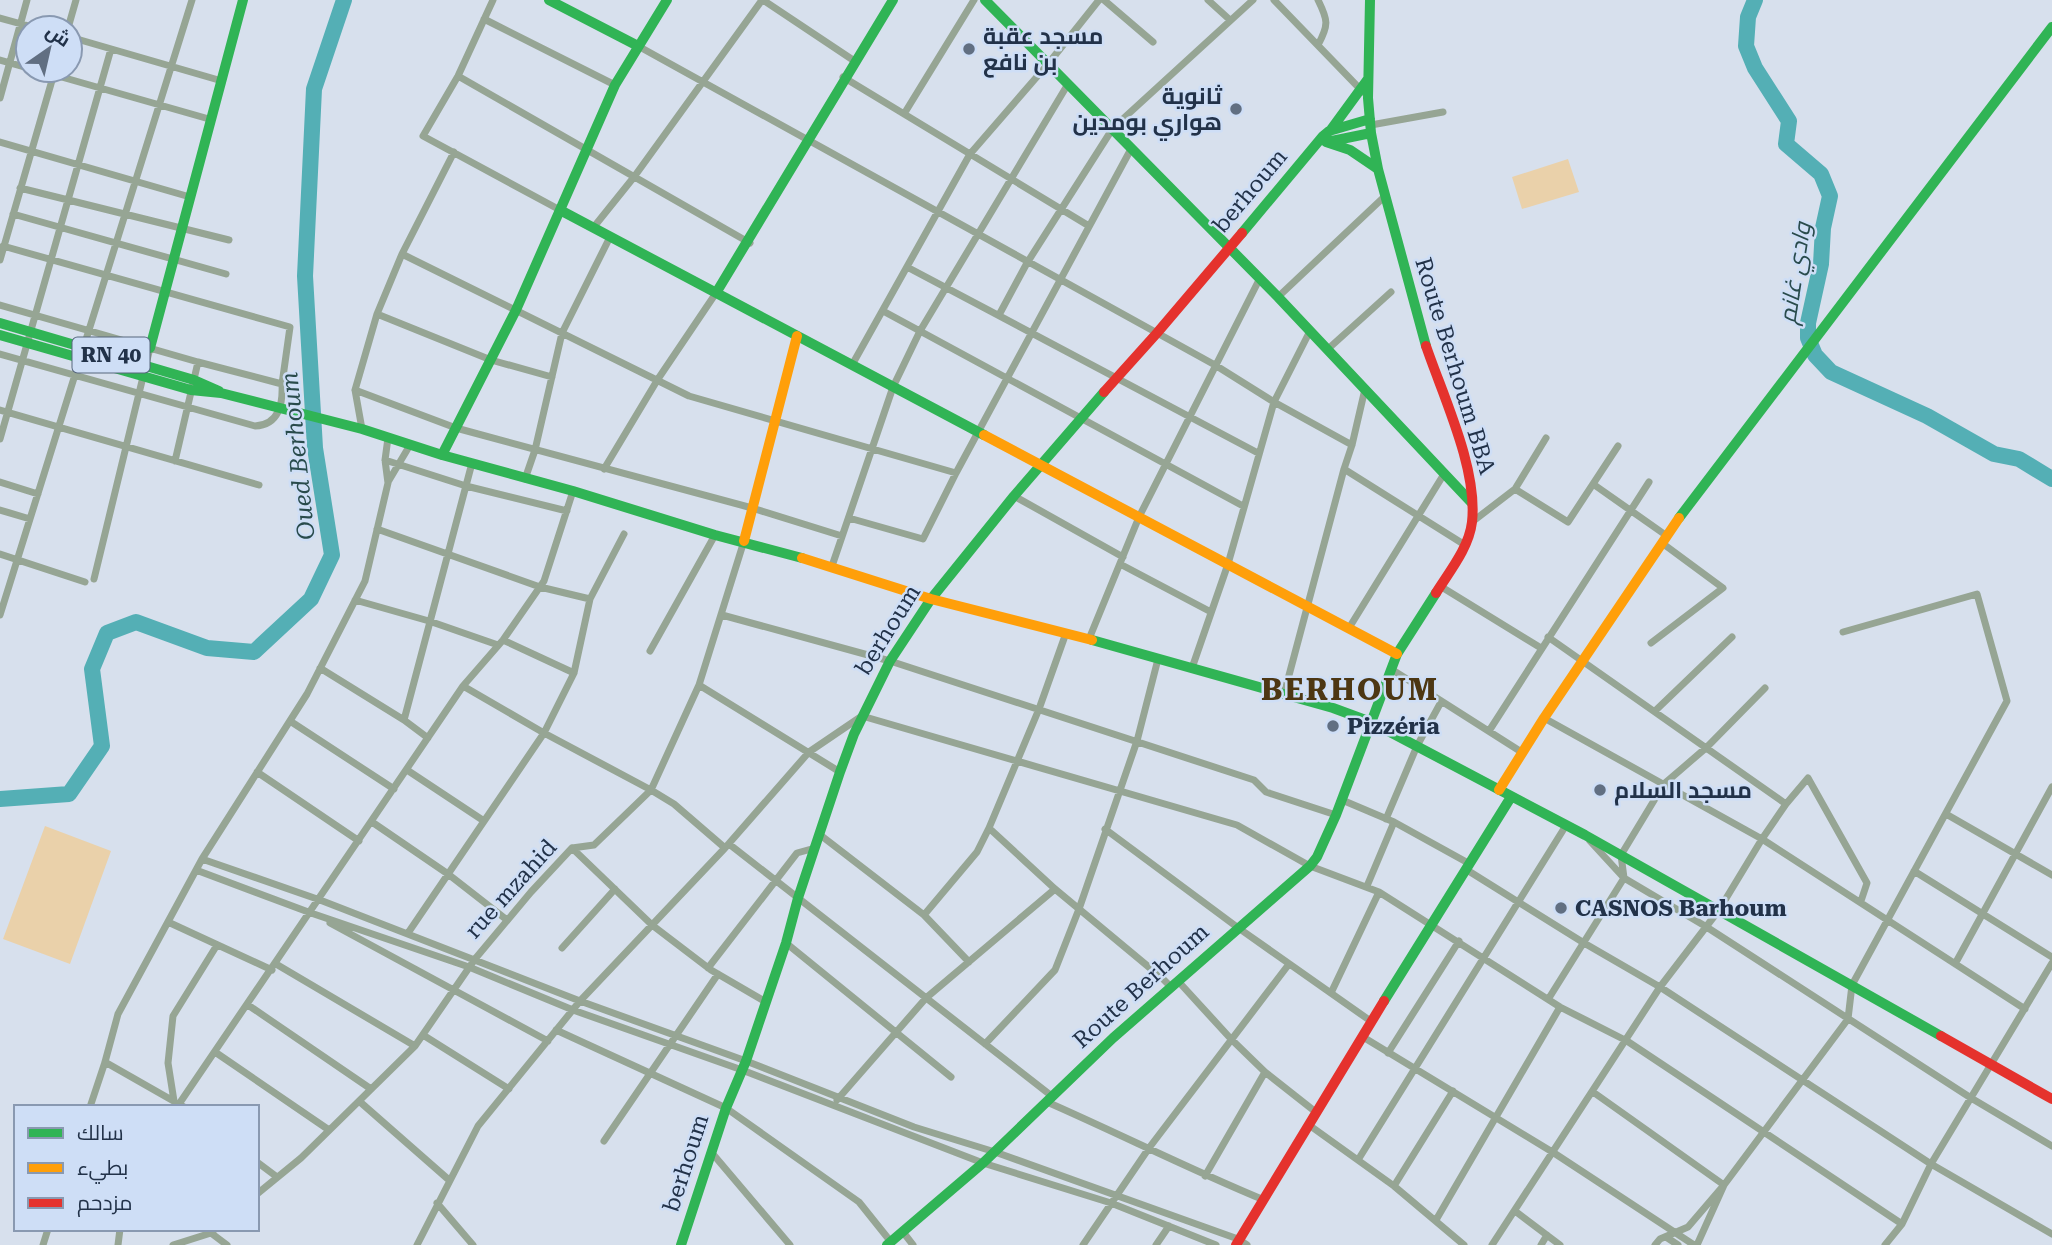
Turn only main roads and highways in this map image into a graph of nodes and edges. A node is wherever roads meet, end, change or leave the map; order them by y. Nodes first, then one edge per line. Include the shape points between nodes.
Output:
1 (243, 0) edge
2 (549, 0) edge
3 (667, 0) edge
4 (893, 0) edge
5 (985, 0) edge
6 (1370, 0) edge
7 (2052, 26) edge
8 (638, 46) junction
9 (1364, 94) junction
10 (1371, 126) junction
11 (1324, 139) junction
12 (1378, 169) junction
13 (560, 210) junction
14 (1229, 248) junction
15 (716, 293) junction
16 (0, 323) edge
17 (0, 335) edge
18 (797, 336) junction
19 (29, 338) junction
20 (150, 348) road end
21 (442, 455) junction
22 (1041, 465) junction
23 (1471, 502) junction
24 (744, 541) junction
25 (931, 598) junction
26 (1397, 654) junction
27 (1371, 722) junction
28 (1499, 790) junction
29 (1511, 797) junction
30 (2052, 1099) edge
31 (889, 1243) edge
32 (1240, 1243) edge
33 (681, 1245) edge

1 - 20 main road
2 - 8 main road
3 - 8 main road
4 - 15 main road
5 - 14 main road
6 - 9 main road, berhoum
7 - 28 main road via 1664,540
8 - 13 main road via 615,85
9 - 10 main road, Route Berhoum BBA
9 - 11 main road, berhoum
10 - 11 main road
10 - 12 main road, Route Berhoum BBA
11 - 12 main road
11 - 14 main road, berhoum
12 - 23 main road, Route Berhoum BBA via 1419,326 1469,471
13 - 15 main road
13 - 21 main road via 516,310
14 - 22 main road, berhoum
14 - 23 main road
15 - 18 main road
16 - 19 main road, RN 40
17 - 19 main road, RN 40
18 - 22 main road
18 - 24 main road
19 - 21 main road, RN 40
21 - 24 main road, RN 40
22 - 25 main road, berhoum
22 - 26 main road
23 - 26 main road, Route Berhoum BBA via 1472,522 1465,545
24 - 25 main road, RN 40
25 - 27 main road, RN 40 via 1066,632
25 - 33 main road, berhoum via 890,661 840,772
26 - 27 main road, Route Berhoum BBA
27 - 28 main road, RN 40
27 - 31 main road, Route Berhoum via 1342,800 1310,866
28 - 29 main road, RN 40
29 - 30 main road, RN 40
29 - 32 main road

